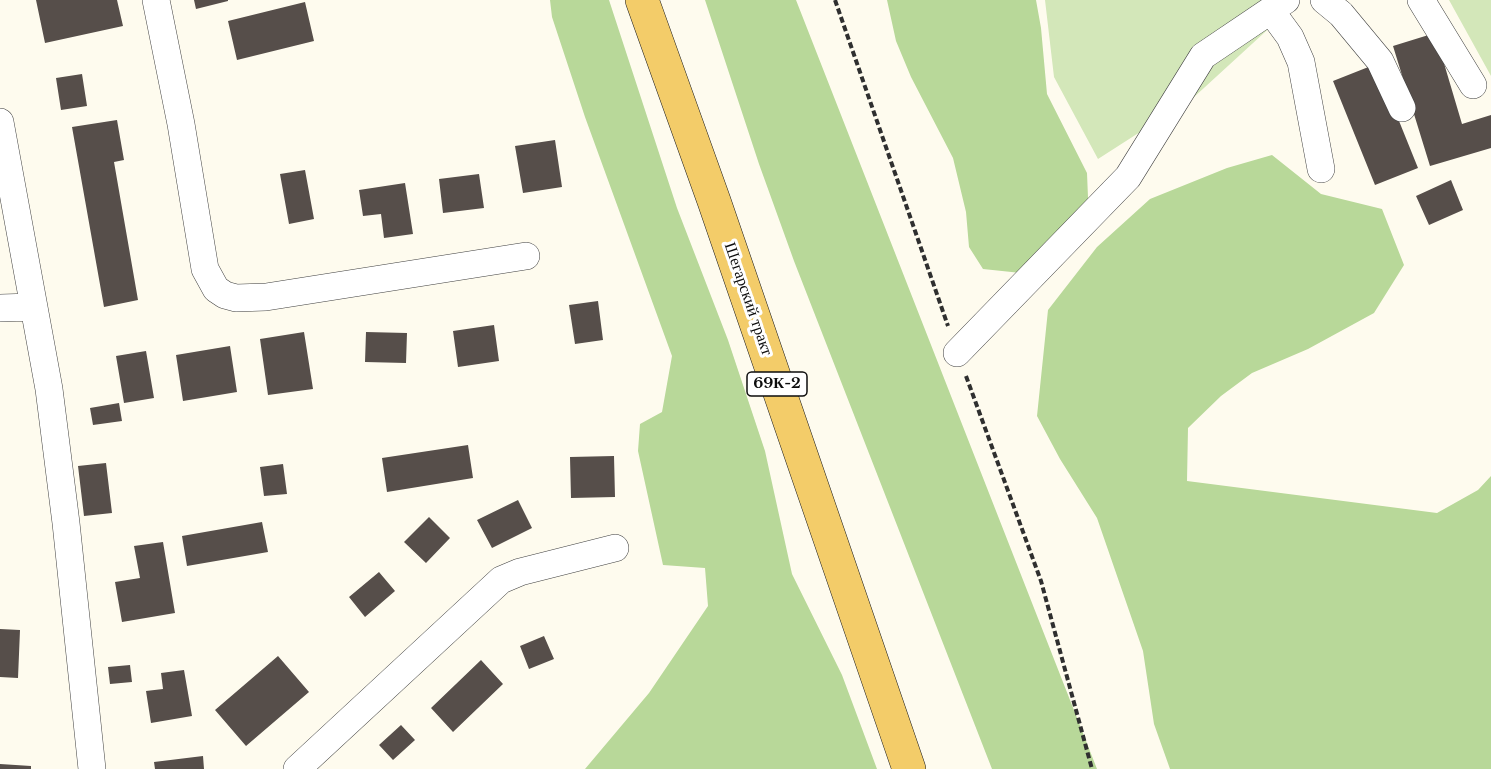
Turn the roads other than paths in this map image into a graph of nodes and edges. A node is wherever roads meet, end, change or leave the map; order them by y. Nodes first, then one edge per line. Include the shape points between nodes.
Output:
1 (156, 0) edge
2 (642, 0) edge
3 (1324, 0) edge
4 (1421, 0) edge
5 (1279, 6) edge
6 (1473, 85) dead end
7 (1402, 108) dead end
8 (0, 122) edge
9 (1321, 169) dead end
10 (526, 256) dead end
11 (33, 307) junction
12 (0, 308) edge
13 (957, 353) road end
14 (615, 548) dead end
15 (92, 769) edge
16 (297, 769) edge
17 (909, 769) edge

1 - 10 street via 205,269 216,289 225,296 266,297
2 - 17 main road, Шегарский тракт / 69К-2
3 - 7 street via 1341,14 1380,61
4 - 6 street
5 - 9 street via 1301,62
5 - 13 street via 1203,56 1128,177
8 - 11 street
11 - 12 street
11 - 15 street via 49,389
14 - 16 street via 501,580

